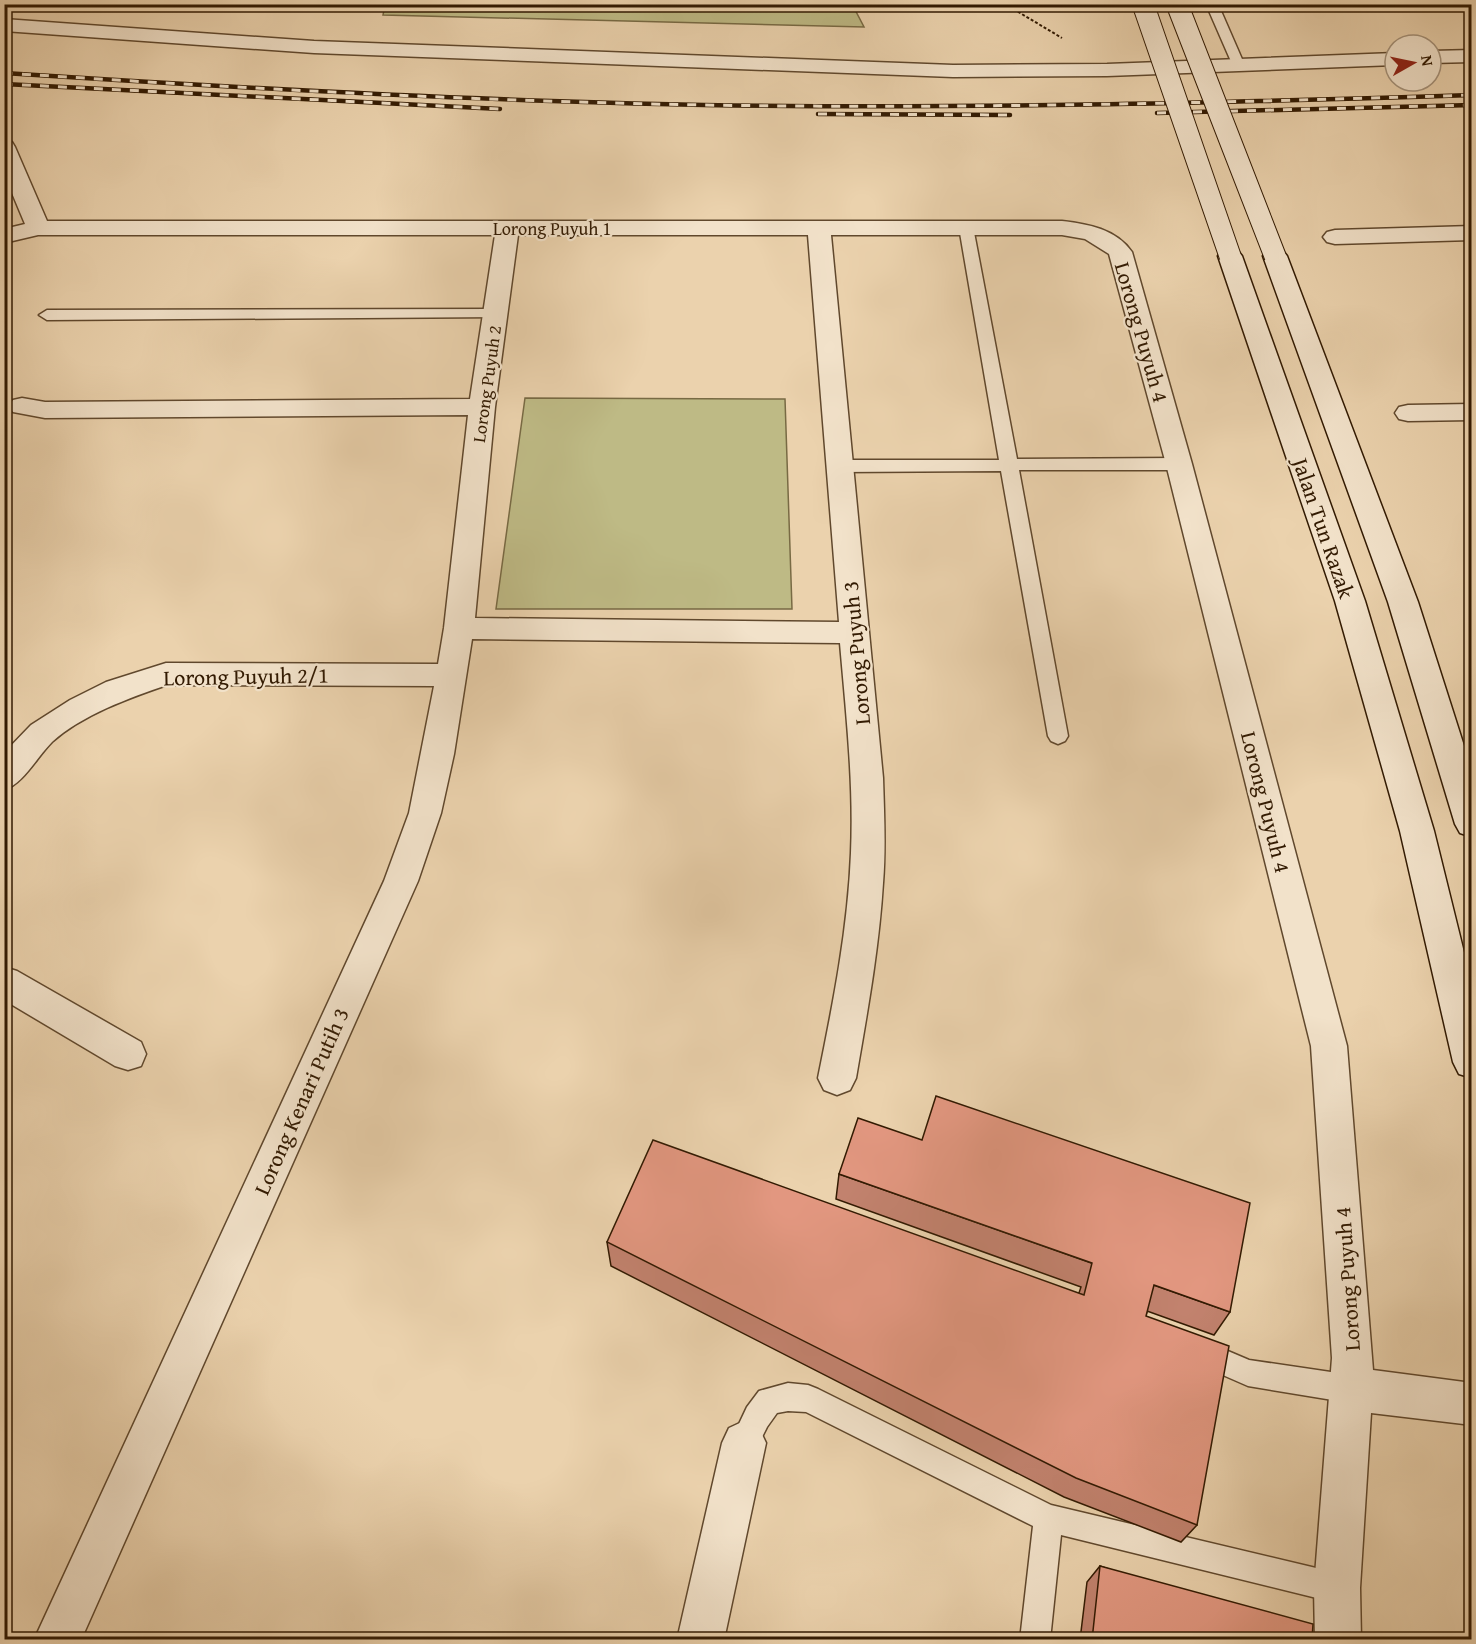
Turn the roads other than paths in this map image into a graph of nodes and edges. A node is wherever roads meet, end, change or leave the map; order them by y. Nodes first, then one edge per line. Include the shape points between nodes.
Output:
1 (1143, 4) edge
2 (1177, 4) edge
3 (1212, 4) edge
4 (4, 25) edge
5 (1472, 56) edge
6 (1443, 57) edge
7 (1383, 60) edge
8 (1239, 66) junction
9 (4, 147) edge
10 (819, 227) junction
11 (966, 227) junction
12 (38, 228) junction
13 (507, 229) junction
14 (1472, 233) edge
15 (1099, 234) joint
16 (4, 236) edge
17 (1335, 237) dead end
18 (496, 314) junction
19 (47, 315) dead end
20 (22, 406) dead end
21 (482, 407) junction
22 (1472, 412) edge
23 (1408, 413) dead end
24 (1008, 464) junction
25 (1179, 464) junction
26 (840, 466) junction
27 (469, 540) joint
28 (459, 627) junction
29 (855, 633) junction
30 (451, 675) junction
31 (1058, 736) dead end
32 (4, 778) edge
33 (1472, 824) edge
34 (4, 982) edge
35 (128, 1054) dead end
36 (1472, 1062) edge
37 (837, 1078) dead end
38 (1176, 1342) edge
39 (1351, 1389) junction
40 (1472, 1404) edge
41 (744, 1443) joint
42 (1048, 1518) junction
43 (1337, 1588) junction
44 (57, 1640) edge
45 (700, 1640) edge
46 (1035, 1640) edge
47 (1338, 1640) edge

1 - 36 street, Jalan Tun Razak, bridge via 1350,601 1417,831
2 - 33 street, bridge via 1403,602
3 - 8 lane
4 - 8 street via 314,47 953,71
5 - 6 street
7 - 8 street
9 - 12 street
10 - 11 street, Lorong Puyuh 1
10 - 13 street, Lorong Puyuh 1
10 - 26 street, Lorong Puyuh 3
11 - 15 street, Lorong Puyuh 1 via 1082,229
11 - 24 lane
12 - 13 street, Lorong Puyuh 1
12 - 16 street, Lorong Puyuh 1
13 - 18 street, Lorong Puyuh 2
14 - 17 street
15 - 25 street, Lorong Puyuh 4 via 1120,252
18 - 19 lane
18 - 21 street, Lorong Puyuh 2
20 - 21 street via 45,410
21 - 27 street, Lorong Puyuh 2
22 - 23 street
24 - 25 lane
24 - 26 lane
24 - 31 lane
25 - 39 street, Lorong Puyuh 4 via 1329,1046 1353,1358
26 - 29 street, Lorong Puyuh 3
27 - 28 street, Lorong Kenari Putih 3
28 - 29 street
28 - 30 street, Lorong Kenari Putih 3
29 - 37 street, Lorong Puyuh 3 via 867,778 868,855 852,999
30 - 32 street, Lorong Puyuh 2/1 via 166,674 117,690 42,733
30 - 44 street, Lorong Kenari Putih 3 via 425,813 401,880
34 - 35 street
38 - 39 lane via 1248,1373
39 - 40 street
39 - 43 street, Lorong Puyuh 4
41 - 42 lane via 769,1401 788,1397 808,1399
41 - 45 street
42 - 43 lane
42 - 46 lane
43 - 47 street, Lorong Puyuh 4

